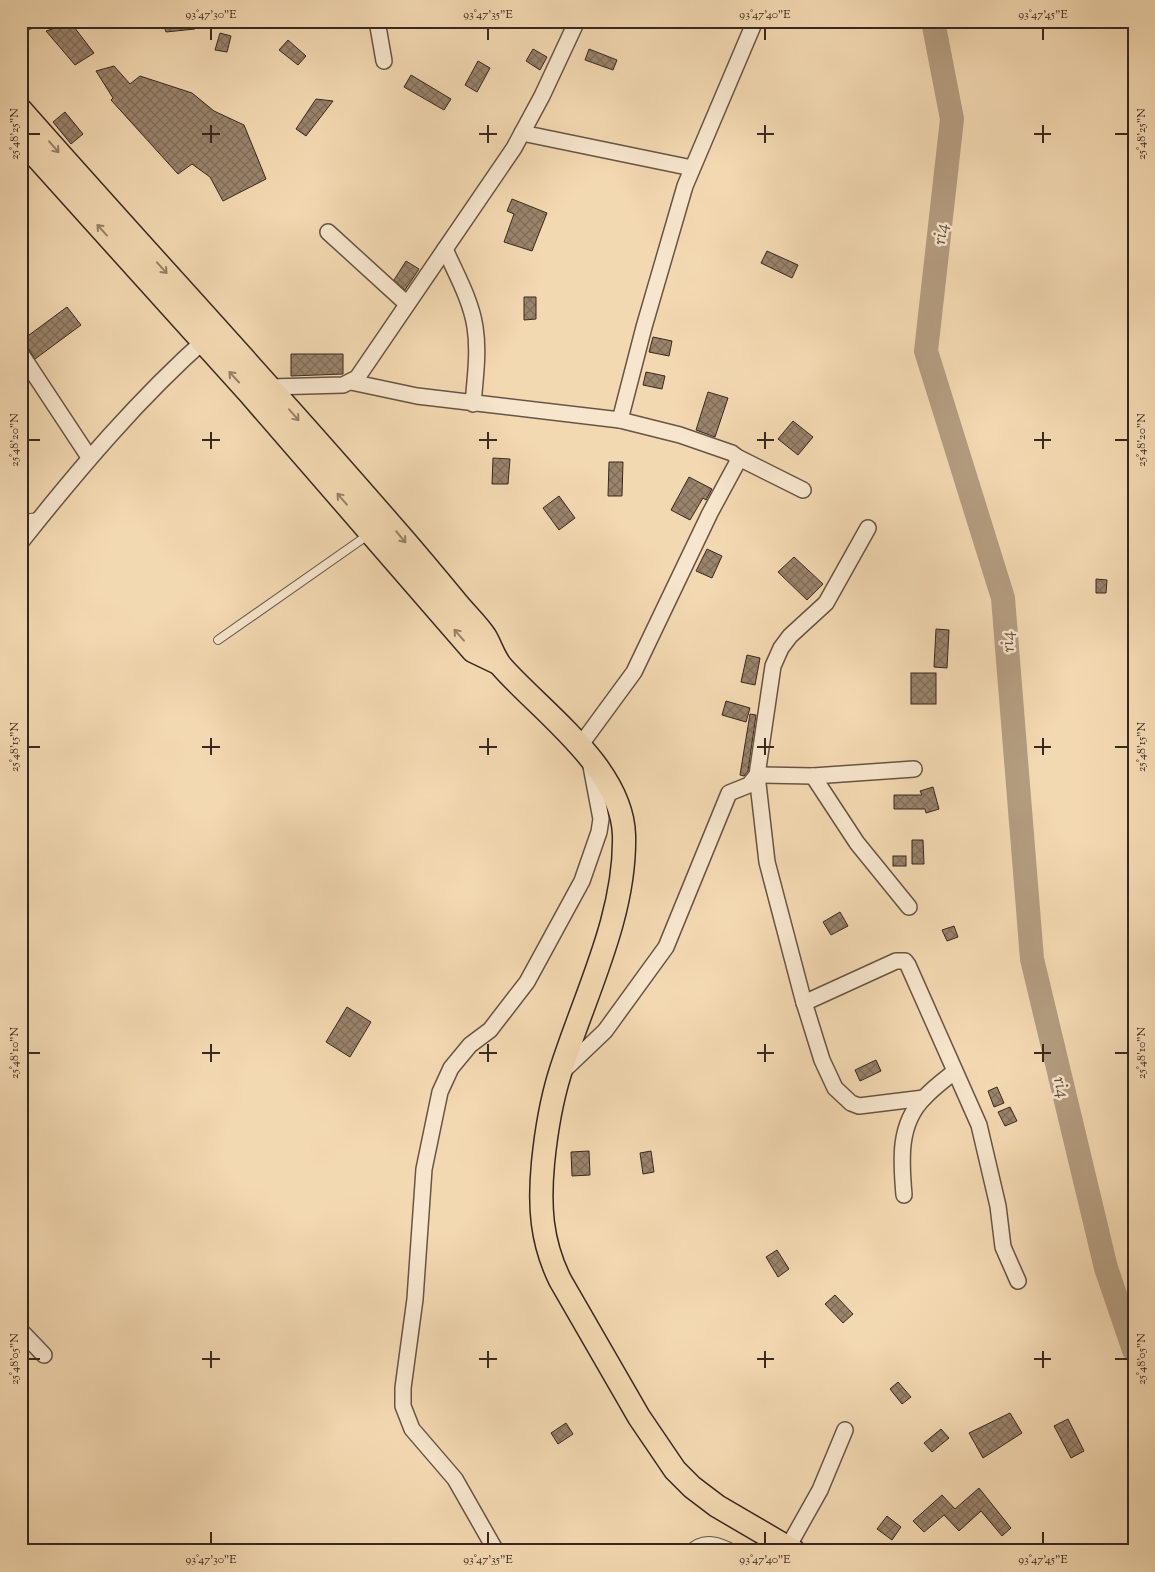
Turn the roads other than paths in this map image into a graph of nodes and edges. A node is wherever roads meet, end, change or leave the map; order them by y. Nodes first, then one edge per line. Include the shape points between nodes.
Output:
1 (28, 21) edge
2 (377, 21) edge
3 (576, 21) edge
4 (755, 21) edge
5 (21, 24) edge
6 (384, 61) dead end
7 (21, 110) edge
8 (522, 133) junction
9 (21, 140) edge
10 (692, 168) junction
11 (328, 232) dead end
12 (445, 249) junction
13 (407, 304) junction
14 (210, 335) junction
15 (21, 354) edge
16 (351, 382) junction
17 (270, 387) junction
18 (473, 404) junction
19 (620, 420) junction
20 (89, 457) junction
21 (737, 457) junction
22 (803, 490) dead end
23 (41, 517) junction
24 (21, 519) edge
25 (868, 528) dead end
26 (371, 532) junction
27 (21, 542) edge
28 (218, 640) dead end
29 (498, 663) junction
30 (585, 753) junction
31 (914, 769) dead end
32 (757, 775) junction
33 (813, 776) junction
34 (909, 907) dead end
35 (804, 1003) junction
36 (954, 1072) junction
37 (559, 1075) junction
38 (924, 1098) junction
39 (904, 1194) dead end
40 (1018, 1281) dead end
41 (21, 1331) edge
42 (44, 1355) dead end
43 (845, 1430) dead end
44 (791, 1549) edge
45 (496, 1551) edge
46 (688, 1551) edge
47 (738, 1551) edge

1 - 5 street
2 - 6 street
3 - 8 street
4 - 10 street
7 -> 14 main road
8 - 10 street
8 - 12 street
14 -> 9 main road
10 - 19 street
11 - 13 street
12 - 13 street
12 - 18 street via 476,327
13 - 16 street
14 - 17 main road
14 - 20 street
26 -> 14 main road
15 - 20 street
16 - 17 street via 343,385
16 - 18 street
17 -> 29 main road via 485,635
18 - 19 street
19 - 21 street via 680,435
20 - 23 street
21 - 22 street
21 - 30 street via 737,463 634,672
23 - 24 lane
23 - 27 street
25 - 32 street via 826,603 781,648 773,666
26 - 28 lane
29 -> 26 main road via 474,651
29 - 30 main road
30 - 37 main road via 612,790 621,812 624,835 619,886 602,950
30 - 45 street via 601,819 600,832 582,881 518,995 490,1030 470,1044 450,1068 440,1092 424,1169 415,1299 403,1406 412,1429 455,1479
31 - 33 street
32 - 33 street
32 - 35 street via 767,862
32 - 37 street via 749,785 729,793 666,947 605,1031
33 - 34 street via 857,844
35 - 36 street via 896,960 905,961
35 - 38 street via 829,1077 842,1096 851,1103 866,1106
36 - 38 street
36 - 40 street via 981,1135 1004,1247
37 - 44 main road via 544,1150 540,1209 548,1257 639,1418 675,1470 717,1506
38 - 39 street via 916,1109 902,1146
41 - 42 street
43 - 44 street
46 - 47 lane via 700,1541 709,1540

